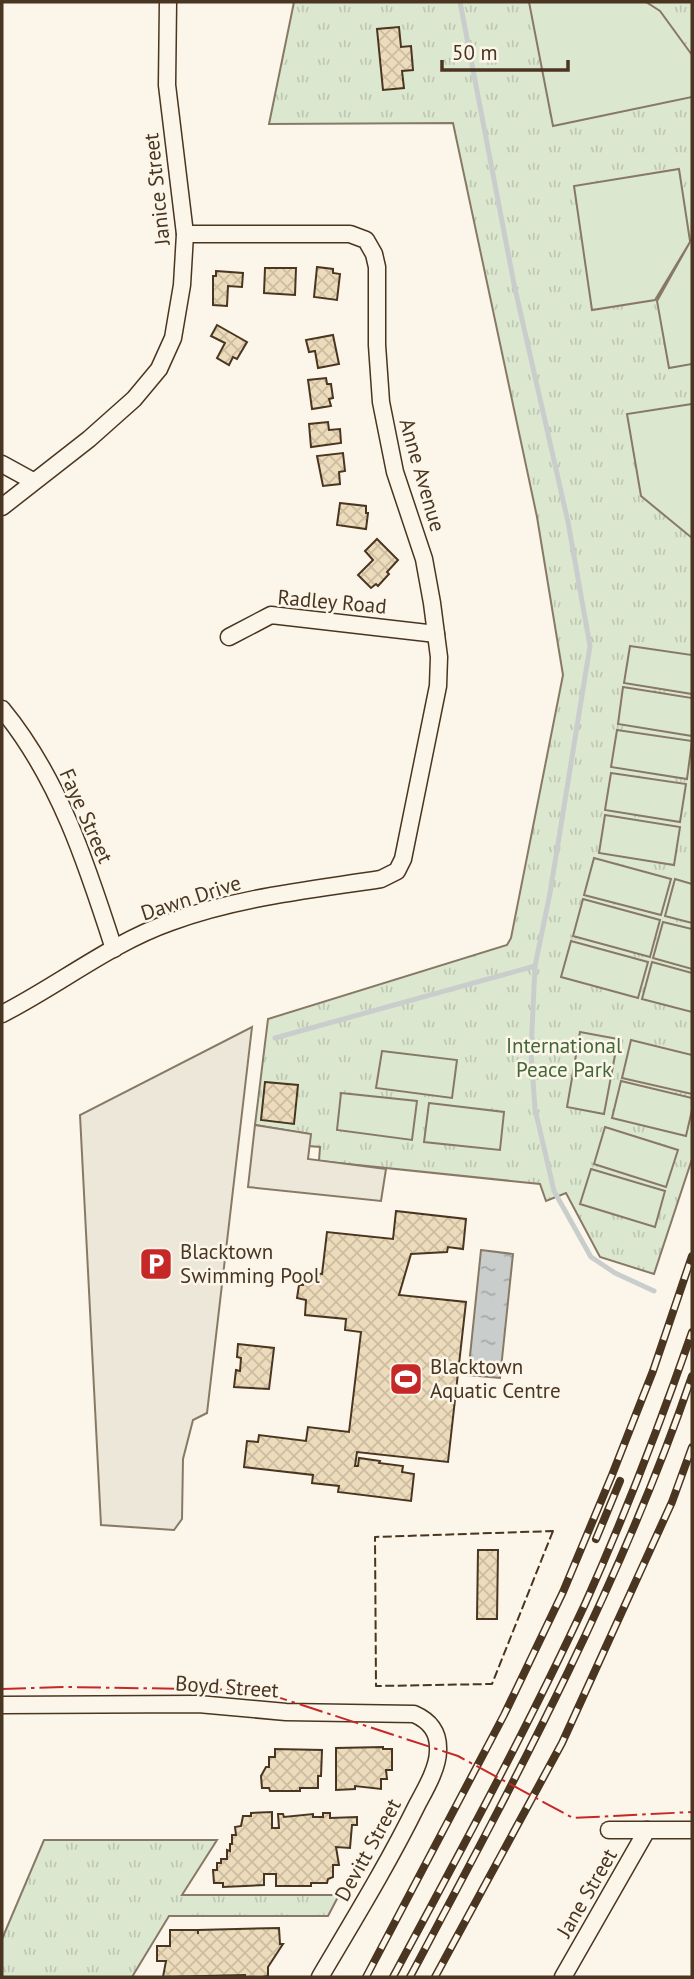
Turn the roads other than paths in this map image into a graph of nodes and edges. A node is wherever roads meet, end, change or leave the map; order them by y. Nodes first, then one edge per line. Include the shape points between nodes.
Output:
1 (168, 2) edge
2 (185, 234) junction
3 (2, 464) edge
4 (33, 481) junction
5 (2, 508) edge
6 (436, 634) junction
7 (229, 637) dead end
8 (2, 709) edge
9 (403, 859) joint
10 (114, 948) junction
11 (2, 1014) edge
12 (2, 1704) edge
13 (437, 1738) joint
14 (692, 1829) edge
15 (609, 1830) dead end
16 (647, 1830) junction
17 (320, 1977) edge
18 (563, 1977) edge

1 - 2 street, Janice Street via 167,85
2 - 4 street, Janice Street via 173,338 159,369 98,431
2 - 6 street, Anne Avenue via 349,234 359,235 371,246 377,267 378,374 387,437 424,559
3 - 4 street
4 - 5 street, Janice Street
6 - 7 street, Radley Road via 271,615
6 - 9 street, Anne Avenue via 438,686
8 - 10 street, Faye Street via 42,767 76,837
9 - 10 street, Dawn Drive via 397,871 381,878 232,903 169,922
10 - 11 street, Dawn Drive
12 - 13 street, Boyd Street via 198,1704 286,1712 414,1714 426,1719
13 - 17 street, Devitt Street via 439,1753 427,1785
14 - 16 street
15 - 16 street
16 - 18 street, Jane Street

